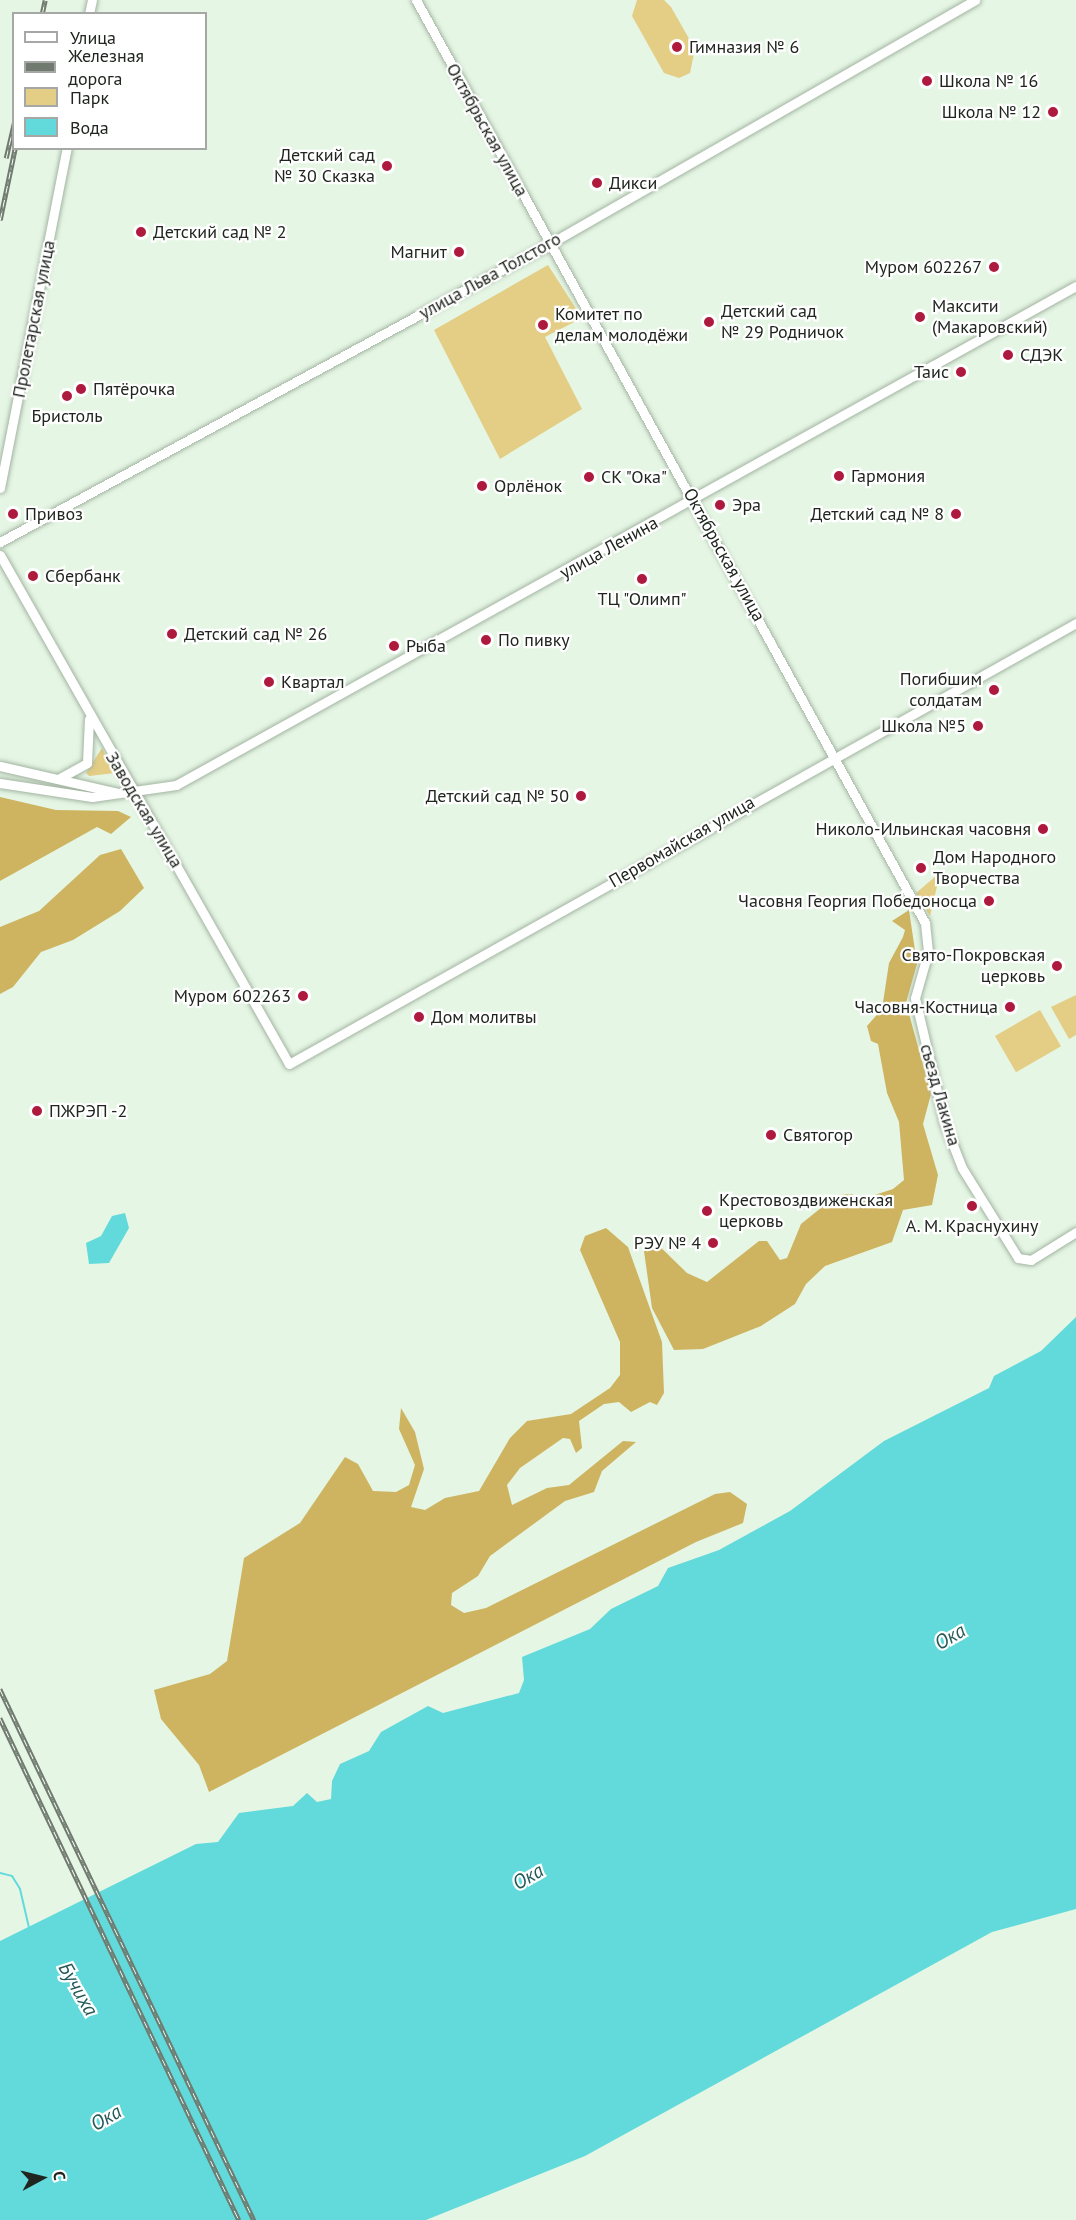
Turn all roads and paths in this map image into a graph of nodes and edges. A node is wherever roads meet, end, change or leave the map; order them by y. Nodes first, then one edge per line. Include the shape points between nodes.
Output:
1 (416, 0) edge
2 (975, 0) edge
3 (67, 150) edge
4 (552, 242) junction
5 (1076, 286) edge
6 (0, 488) edge
7 (693, 500) junction
8 (0, 542) edge
9 (0, 555) edge
10 (1076, 623) edge
11 (89, 717) junction
12 (835, 755) junction
13 (0, 766) edge
14 (53, 779) junction
15 (0, 783) edge
16 (95, 787) junction
17 (131, 794) junction
18 (92, 797) junction
19 (908, 891) joint
20 (289, 1064) joint
21 (1076, 1232) edge

1 - 4 street, Октябрьская улица
2 - 4 street, улица Льва Толстого
3 - 6 street, Пролетарская улица
4 - 7 street, Октябрьская улица
4 - 8 street, улица Льва Толстого
5 - 7 street, улица Ленина
7 - 12 street, Октябрьская улица
7 - 17 street, улица Ленина via 176,785
9 - 11 street, Заводская улица
10 - 12 street, Первомайская улица
11 - 14 street via 87,763 72,775
11 - 17 street, Заводская улица
12 - 19 street, Октябрьская улица
12 - 20 street, Первомайская улица
13 - 14 street
14 - 16 street
15 - 18 street, улица Ленина
16 - 17 street
16 - 18 street
17 - 18 street, улица Ленина
17 - 20 street, Заводская улица
19 - 21 street, съезд Лакина via 929,937 915,998 944,1122 962,1168 1015,1255 1031,1260

